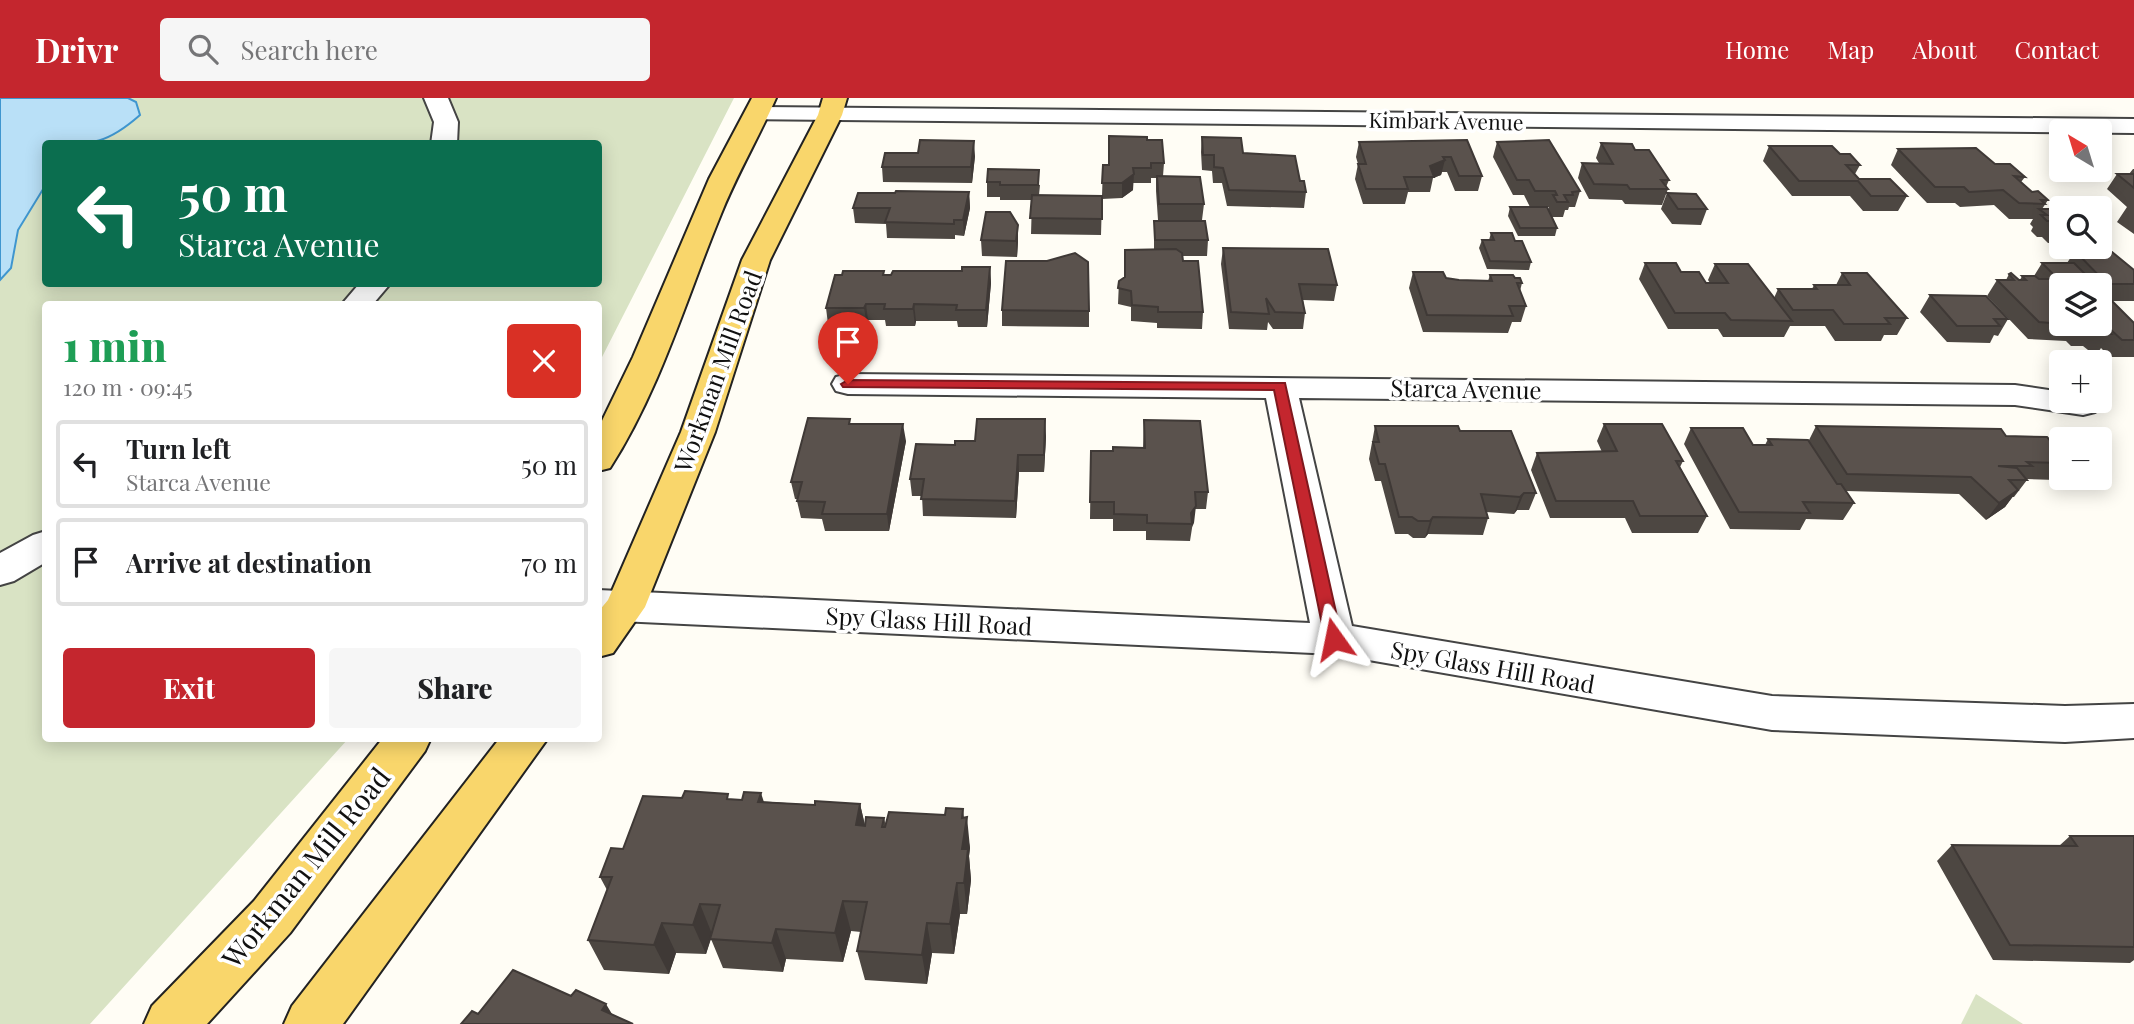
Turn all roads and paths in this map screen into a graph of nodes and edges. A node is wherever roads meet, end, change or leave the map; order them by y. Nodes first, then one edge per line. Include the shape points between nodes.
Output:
1 (436, 98) edge
2 (761, 106) edge
3 (832, 106) edge
4 (2134, 126) edge
5 (444, 140) edge
6 (371, 287) edge
7 (360, 301) edge
8 (848, 384) dead end
9 (1280, 386) junction
10 (2049, 400) edge
11 (602, 453) edge
12 (42, 546) edge
13 (0, 571) edge
14 (612, 606) edge
15 (602, 632) edge
16 (1334, 639) junction
17 (2134, 721) edge
18 (406, 742) edge
19 (523, 742) edge
20 (171, 1024) edge
21 (311, 1024) edge

1 - 5 street via 446,122
2 - 3 street, Kimbark Avenue
2 - 11 main road via 722,179 653,348
3 - 4 street, Kimbark Avenue
3 - 14 main road, Workman Mill Road via 756,260 698,432
6 - 7 street
8 - 9 street, Starca Avenue
9 - 10 street, Starca Avenue via 2015,395
9 - 16 street
12 - 13 street
14 - 15 main road, Workman Mill Road
14 - 16 street, Spy Glass Hill Road
16 - 17 street, Spy Glass Hill Road via 1772,713 2065,724
18 - 20 main road, Workman Mill Road via 272,917
19 - 21 main road

